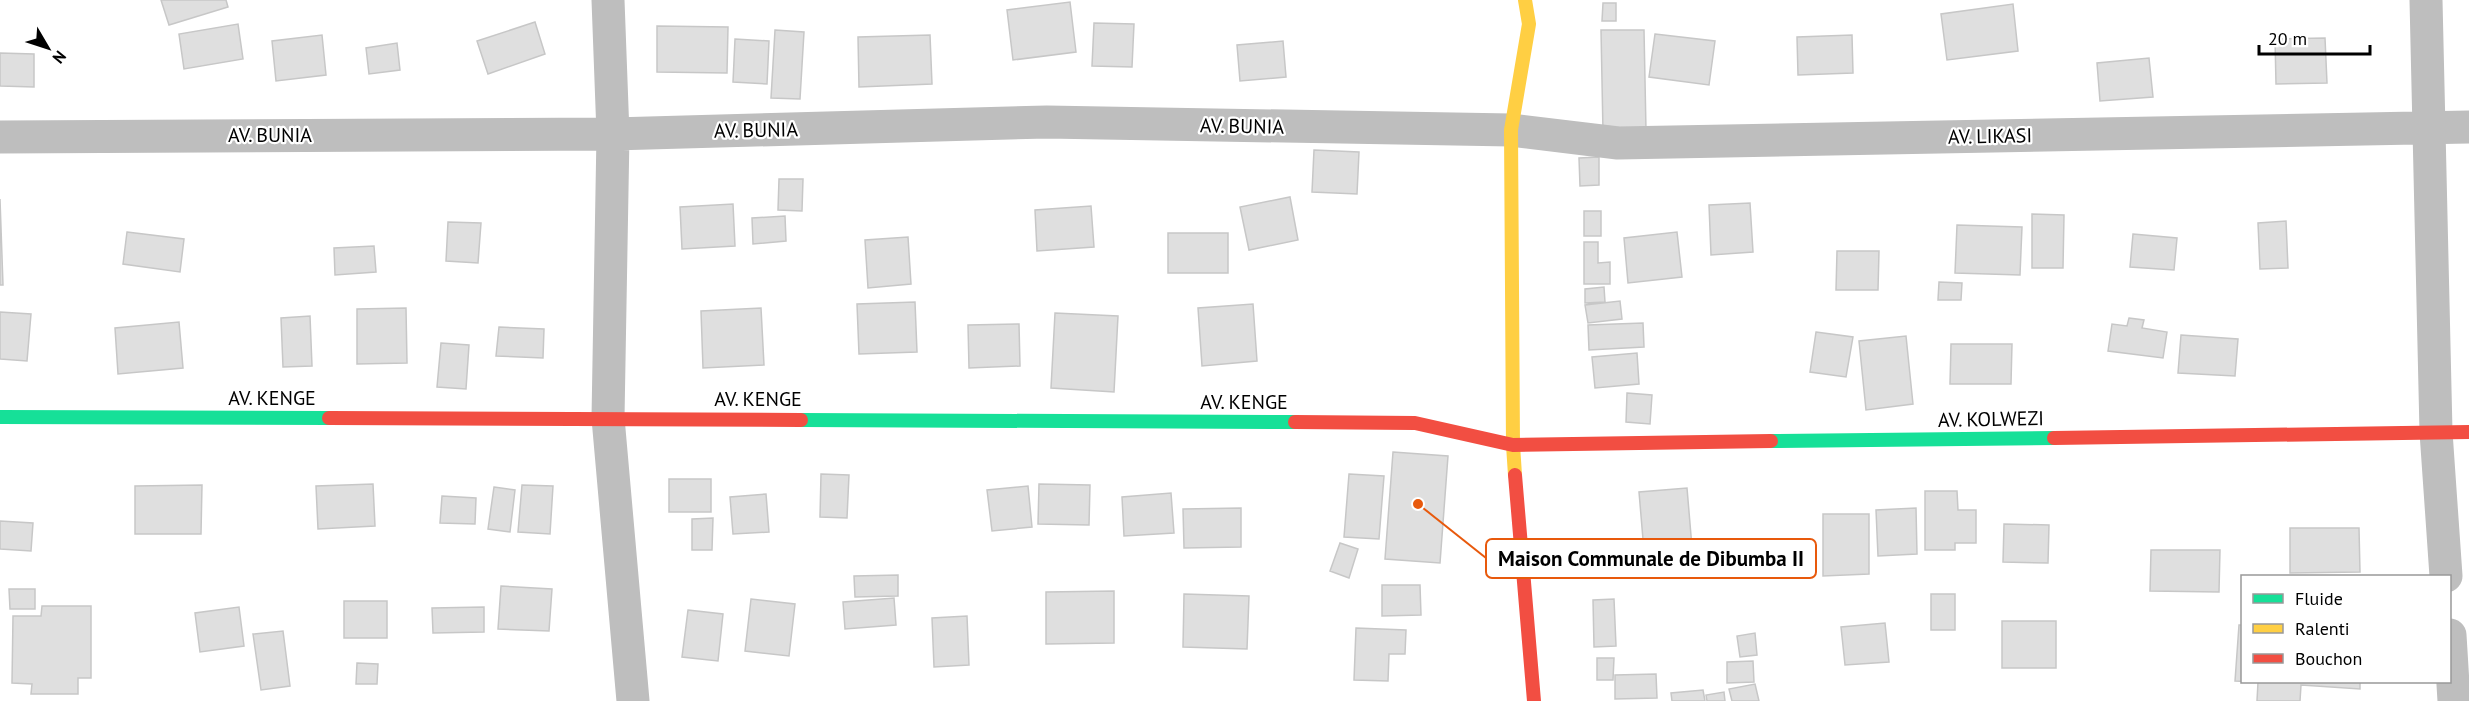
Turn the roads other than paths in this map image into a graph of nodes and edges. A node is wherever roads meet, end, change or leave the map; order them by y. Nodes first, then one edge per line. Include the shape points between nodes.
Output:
1 (608, 0) edge
2 (1526, 0) edge
3 (2426, 0) edge
4 (2430, 127) junction
5 (2469, 127) edge
6 (1511, 130) junction
7 (612, 134) junction
8 (0, 137) edge
9 (0, 417) edge
10 (608, 418) junction
11 (2436, 432) junction
12 (2469, 432) edge
13 (1513, 445) junction
14 (2446, 575) edge
15 (2451, 651) edge
16 (633, 701) edge
17 (1534, 701) edge
18 (2454, 701) edge

1 - 7 street
2 - 6 main road via 1529,24
3 - 4 street
4 - 5 street, AV. LIKASI
4 - 6 street, AV. LIKASI via 1618,143
4 - 11 street
6 - 7 street, AV. BUNIA via 1047,122
6 - 13 main road
7 - 8 street, AV. BUNIA
7 - 10 street
9 - 10 main road, AV. KENGE
10 - 13 main road, AV. KENGE via 1415,423
10 - 16 street
11 - 12 main road, AV. KOLWEZI
11 - 13 main road, AV. KOLWEZI
11 - 14 street
13 - 17 main road
15 - 18 street

